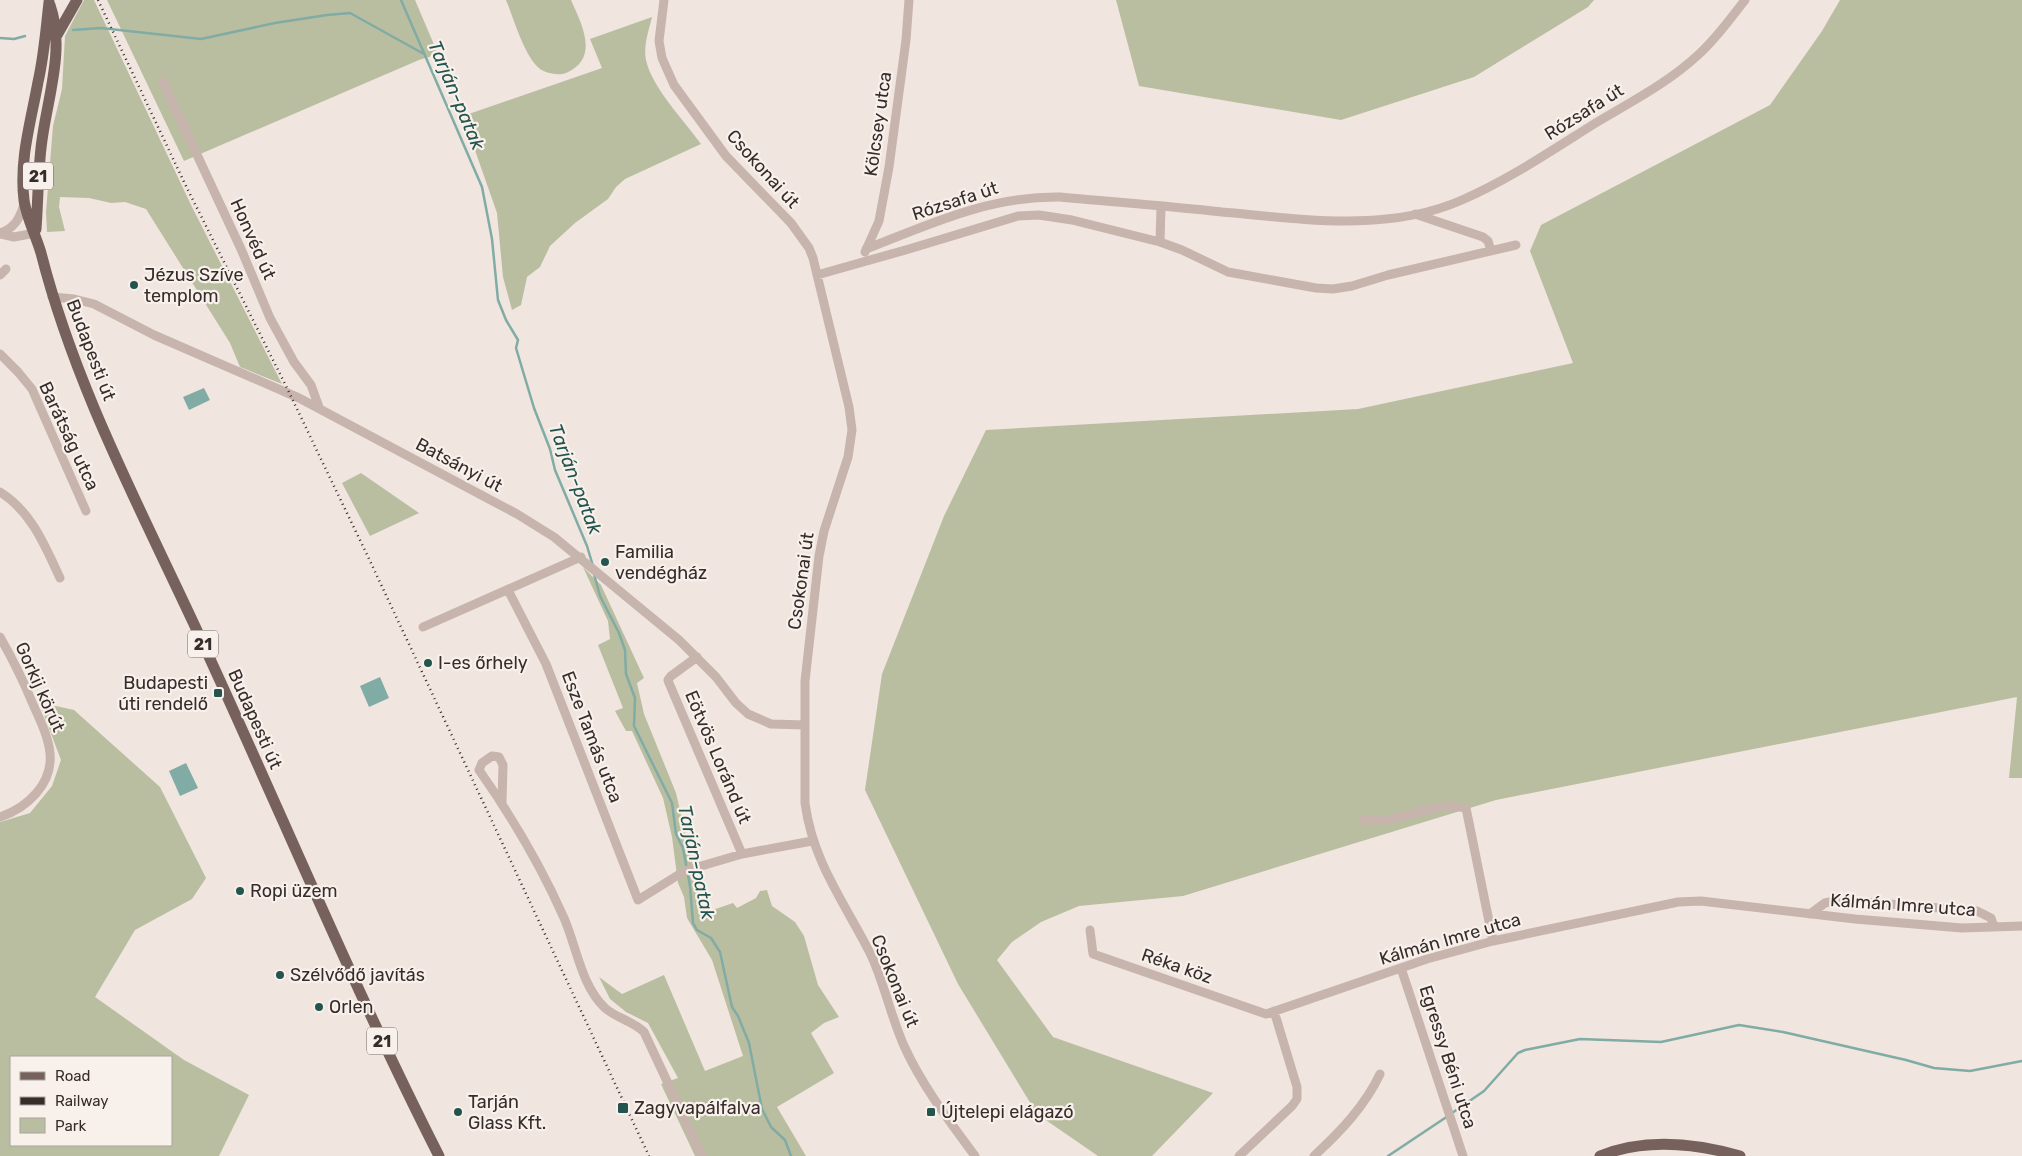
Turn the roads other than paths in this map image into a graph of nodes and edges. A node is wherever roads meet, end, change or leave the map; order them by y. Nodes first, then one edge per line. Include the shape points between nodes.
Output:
1 (664, 0) edge
2 (909, 0) edge
3 (1745, 0) edge
4 (50, 1) edge
5 (75, 4) edge
6 (57, 35) junction
7 (163, 82) dead end
8 (24, 204) junction
9 (1160, 206) junction
10 (1415, 214) junction
11 (35, 233) junction
12 (0, 234) edge
13 (1160, 242) junction
14 (1516, 245) dead end
15 (866, 249) junction
16 (1491, 251) junction
17 (864, 262) junction
18 (817, 275) junction
19 (52, 297) junction
20 (0, 354) edge
21 (319, 407) junction
22 (0, 492) edge
23 (86, 511) dead end
24 (581, 558) junction
25 (60, 578) dead end
26 (508, 590) junction
27 (423, 627) dead end
28 (0, 637) edge
29 (697, 657) junction
30 (805, 725) junction
31 (502, 803) junction
32 (0, 817) edge
33 (1362, 820) dead end
34 (812, 841) junction
35 (742, 854) junction
36 (1810, 914) junction
37 (2022, 926) edge
38 (1994, 927) junction
39 (1090, 930) dead end
40 (1494, 941) junction
41 (1401, 968) junction
42 (1274, 1011) junction
43 (1380, 1074) dead end
44 (439, 1156) edge
45 (702, 1156) edge
46 (975, 1156) edge
47 (1240, 1156) edge
48 (1314, 1156) edge
49 (1463, 1156) edge
50 (1600, 1156) edge
51 (1740, 1156) edge

1 - 18 street, Csokonai út via 659,41 662,58 674,85 726,156 800,233 809,248
2 - 15 street, Kölcsey utca via 889,167 879,221
3 - 10 street, Rózsafa út via 1708,45 1669,78 1533,163 1462,200
4 - 5 main road via 54,7
4 - 6 main road, 21
4 - 8 main road, Budapesti út / 21 via 24,158
5 - 6 main road
6 - 11 main road, 21 via 38,172
7 - 21 street, Honvéd út via 279,336 311,385
8 - 11 main road, Budapesti út / 21
8 - 12 street, Budapesti út via 19,220
9 - 10 street, Rózsafa út via 1314,221 1357,221
9 - 13 street
9 - 15 street, Rózsafa út via 1060,197 1013,199 979,207
10 - 16 street, Rózsafa út via 1483,237
11 - 12 street, Budapesti út via 14,237
11 - 19 main road, Budapesti út / 21
13 - 16 street, Rózsafa út via 1228,272 1333,289
13 - 17 street, Rózsafa út via 1072,220 1039,215 1018,216
14 - 16 street, Rózsafa út
15 - 17 street
17 - 18 street, Rózsafa út
18 - 30 street, Csokonai út via 852,430 846,468 824,531 819,556 805,681
19 - 21 street, Batsányi út via 94,304 154,335
19 - 44 main road, Budapesti út / 21 via 76,366 116,458 334,937
20 - 23 street, Barátság utca via 32,389
21 - 24 street, Batsányi út via 517,514
22 - 25 street via 16,504 35,527
24 - 26 street
24 - 29 street, Batsányi út
26 - 27 street
26 - 35 street, Esze Tamás utca via 546,664 638,900 687,871
28 - 32 street, Gorkij körút via 42,725 50,762 48,773 37,792 20,808
29 - 30 street, Batsányi út via 748,714 771,724
29 - 35 street, Eötvös Loránd út via 668,680
30 - 34 street, Csokonai út via 805,803
31 - 31 street via 479,770 482,763 492,756 499,757 503,765
31 - 45 street via 523,836 564,919 591,988 605,1008 644,1032
33 - 40 street via 1389,820 1430,808 1466,808
34 - 35 street
34 - 46 street, Csokonai út via 836,894 871,956 899,1036 941,1108
36 - 38 street, Kálmán Imre utca via 1962,928
36 - 38 street, Kálmán Imre utca via 1839,900 1977,911 1991,918
36 - 40 street, Kálmán Imre utca via 1701,901 1678,902
37 - 38 street, Kálmán Imre utca
39 - 42 street, Réka köz via 1093,954 1266,1014
40 - 41 street, Kálmán Imre utca
41 - 42 street, Kálmán Imre utca
41 - 49 street, Egressy Béni utca
42 - 47 street via 1297,1087 1297,1099
43 - 48 street via 1352,1118
50 - 51 main road via 1631,1147 1675,1145 1706,1147

